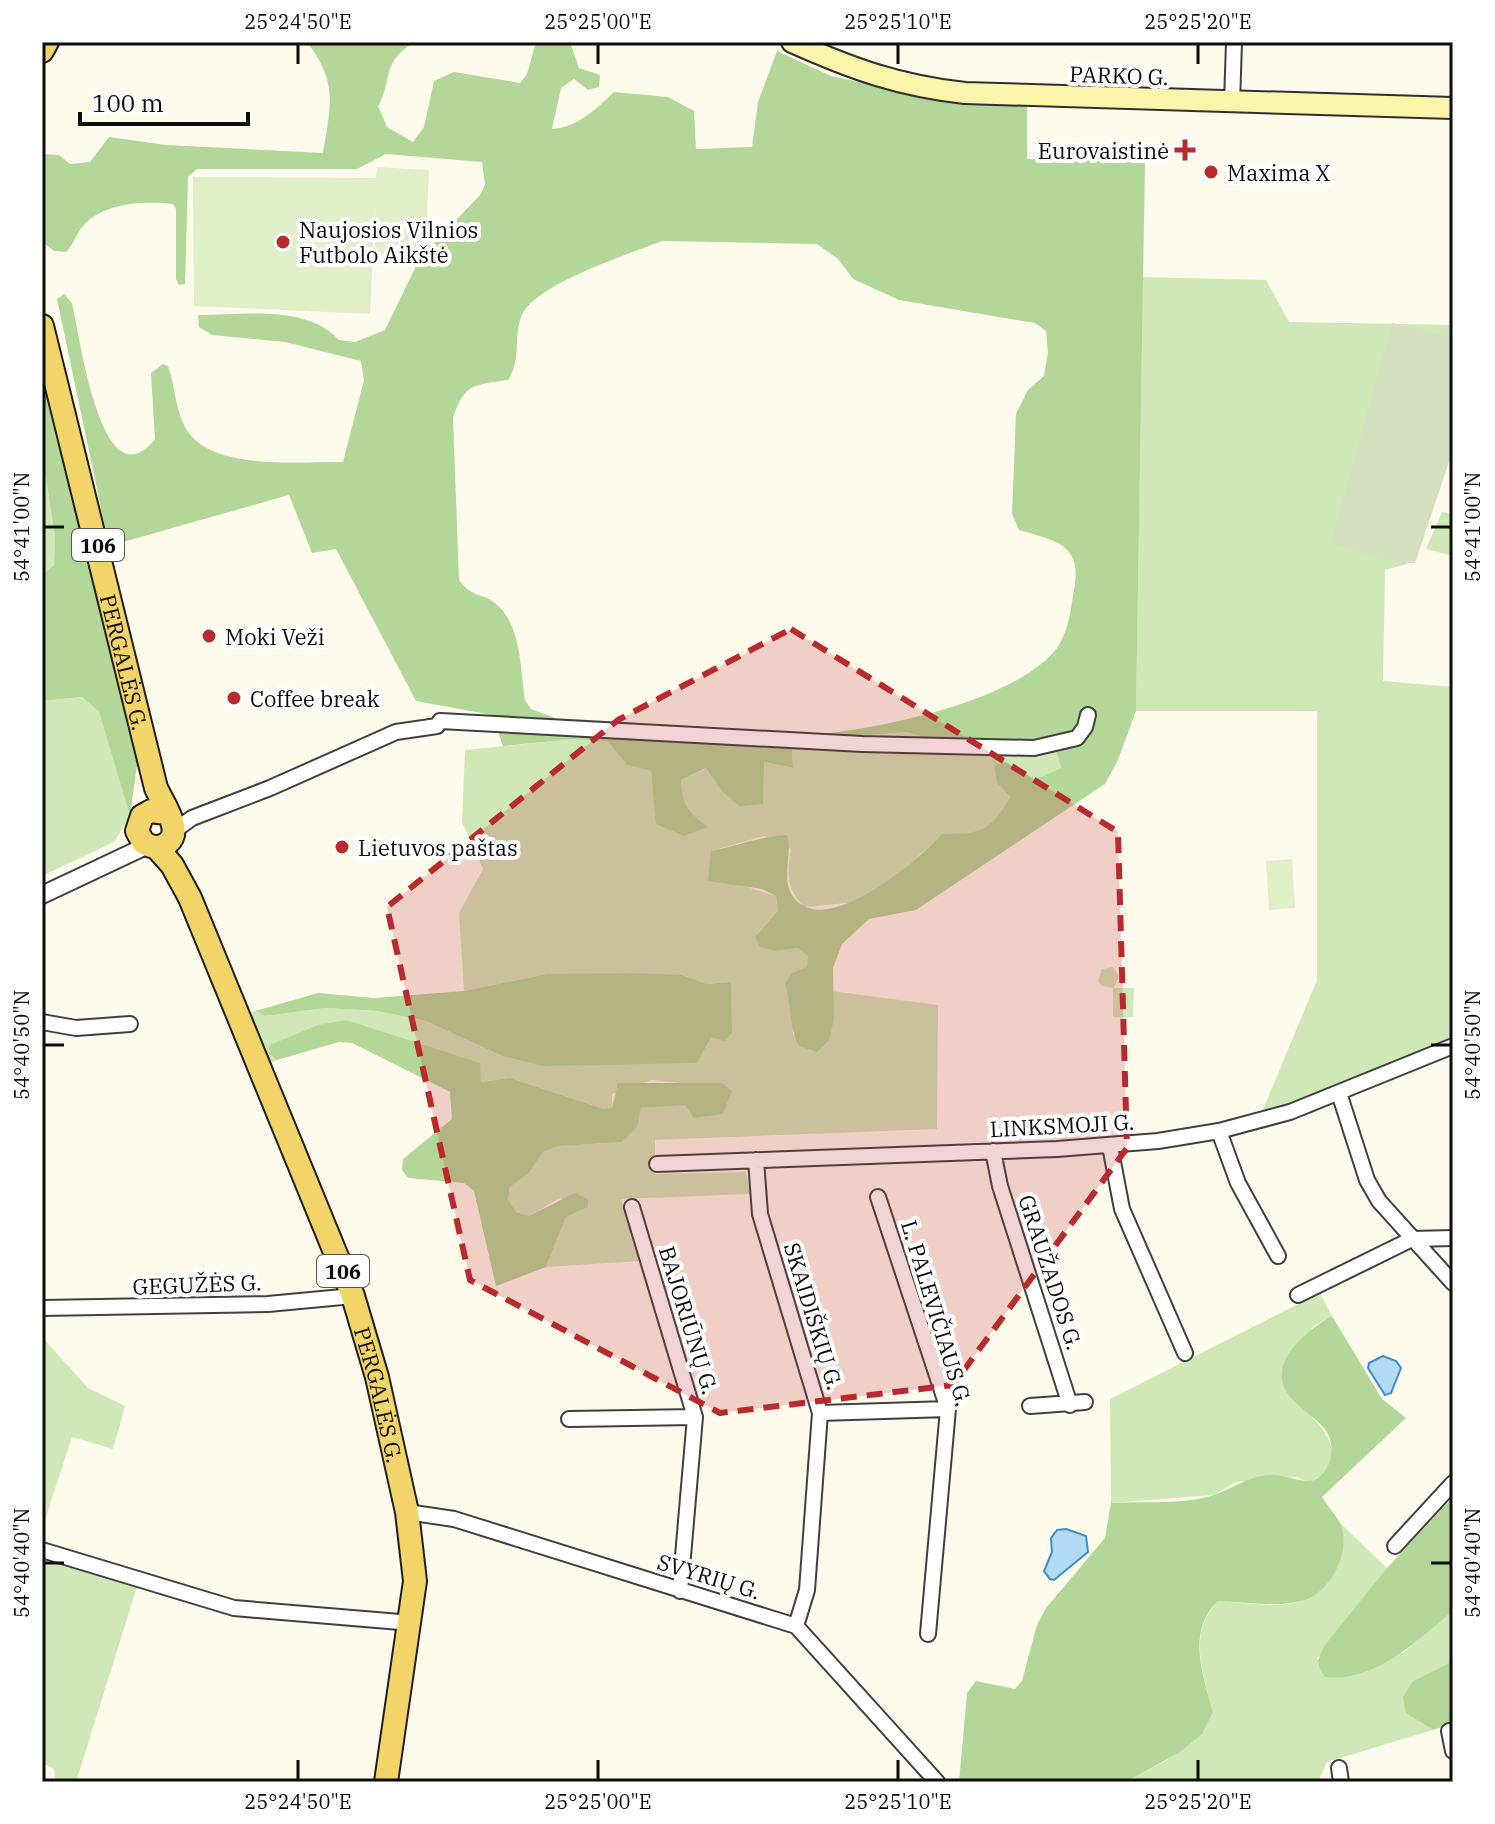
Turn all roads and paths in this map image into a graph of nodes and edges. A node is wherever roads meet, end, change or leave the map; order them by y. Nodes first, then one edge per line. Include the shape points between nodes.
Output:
1 (47, 42) edge
2 (792, 42) edge
3 (1234, 42) edge
4 (42, 51) edge
5 (1232, 103) junction
6 (1453, 108) edge
7 (42, 326) edge
8 (1088, 715) dead end
9 (162, 828) junction
10 (42, 895) edge
11 (42, 1022) edge
12 (130, 1024) dead end
13 (1453, 1046) edge
14 (1339, 1093) junction
15 (1219, 1131) junction
16 (1110, 1146) junction
17 (993, 1151) junction
18 (756, 1160) junction
19 (657, 1164) dead end
20 (878, 1197) dead end
21 (632, 1207) dead end
22 (1453, 1238) edge
23 (1412, 1239) junction
24 (1278, 1256) dead end
25 (1453, 1283) edge
26 (1298, 1295) dead end
27 (353, 1296) junction
28 (42, 1308) edge
29 (1185, 1353) dead end
30 (1030, 1406) dead end
31 (948, 1409) junction
32 (820, 1413) junction
33 (695, 1417) junction
34 (569, 1419) dead end
35 (1453, 1483) edge
36 (407, 1512) junction
37 (1395, 1546) dead end
38 (42, 1550) edge
39 (673, 1589) junction
40 (412, 1623) junction
41 (796, 1626) junction
42 (928, 1634) dead end
43 (1449, 1731) dead end
44 (1453, 1751) edge
45 (386, 1782) edge
46 (937, 1782) edge

1 - 4 main road
2 - 5 main road, PARKO G. via 849,68 911,87
3 - 5 street
5 - 6 main road, PARKO G.
7 - 9 main road, PERGALĖS G. / 106
8 - 9 street via 1077,738 1034,748 440,721 437,726 396,732
9 - 10 street
9 - 27 main road, PERGALĖS G. / 106 via 172,865
11 - 12 street via 87,1028
13 - 14 street, LINKSMOJI G.
14 - 15 street, LINKSMOJI G.
14 - 23 street via 1367,1180
15 - 16 street, LINKSMOJI G.
15 - 24 street via 1238,1183
16 - 17 street, LINKSMOJI G.
16 - 29 street via 1122,1209
17 - 18 street, LINKSMOJI G.
17 - 30 street, GRAUŽADOS G. via 1000,1186 1078,1404
18 - 19 street, LINKSMOJI G.
18 - 32 street, SKAIDIŠKIŲ G. via 760,1214
20 - 31 street, L. PALEVIČIAUS G.
21 - 33 street, BAJORIŪNŲ G.
22 - 23 street
23 - 25 street
23 - 26 street
27 - 28 street, GEGUŽĖS G. via 268,1304
27 - 36 main road, PERGALĖS G. / 106
31 - 32 street
31 - 42 street, L. PALEVIČIAUS G.
32 - 41 street, SKAIDIŠKIŲ G. via 807,1590
33 - 34 street
33 - 39 street, BAJORIŪNŲ G.
35 - 37 street
36 - 39 street, SVYRIŲ G. via 454,1519
36 - 40 main road, PERGALĖS G. / 106 via 415,1559
38 - 40 street via 234,1608
39 - 41 street, SVYRIŲ G.
40 - 45 main road, PERGALĖS G. / 106
41 - 46 street
43 - 44 street

